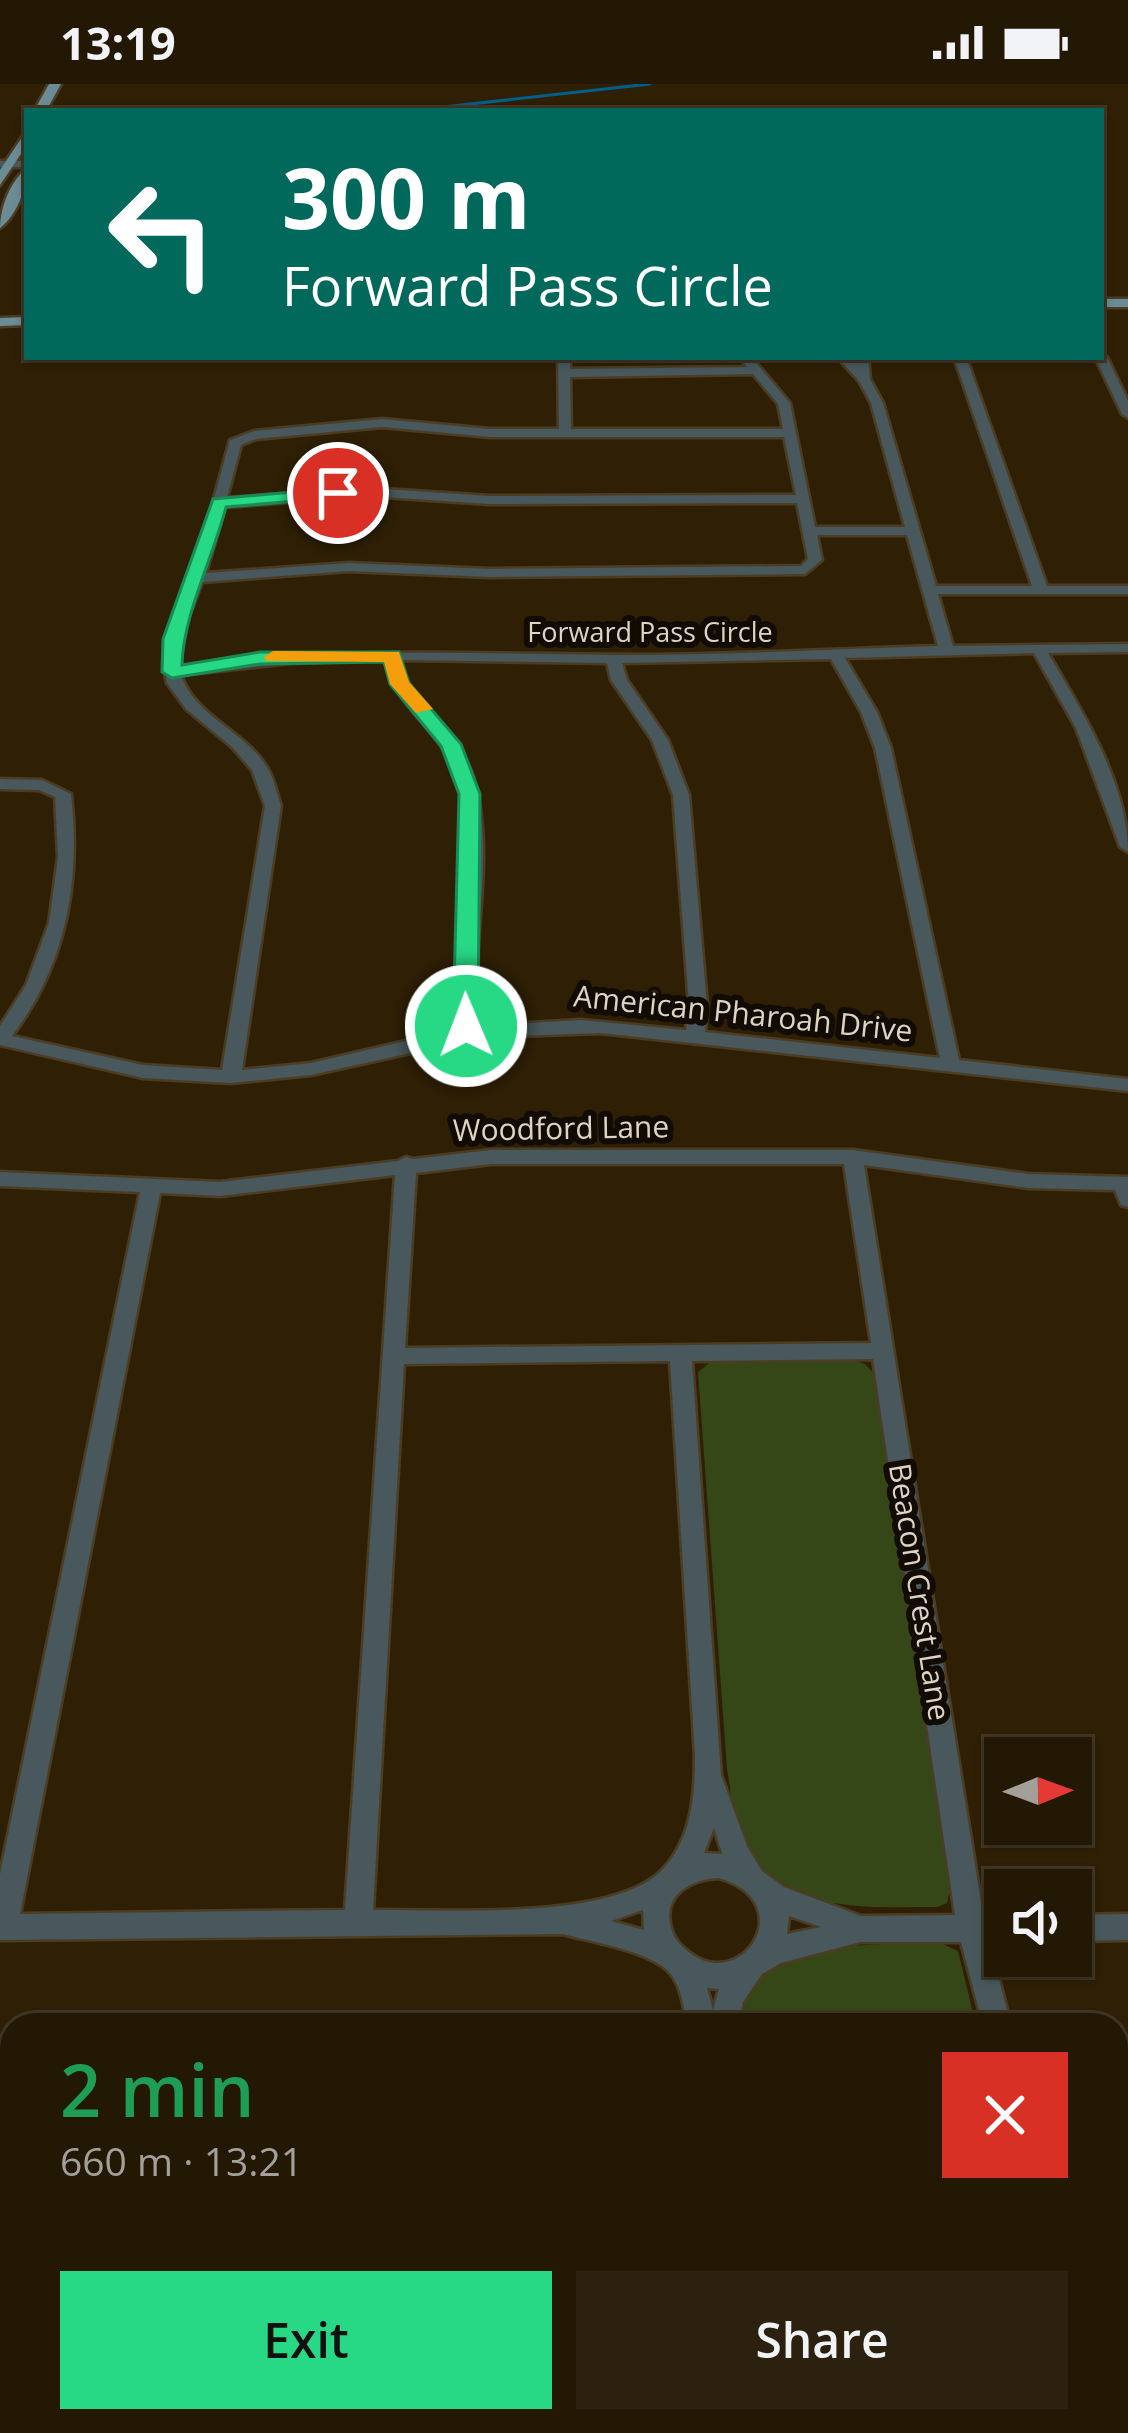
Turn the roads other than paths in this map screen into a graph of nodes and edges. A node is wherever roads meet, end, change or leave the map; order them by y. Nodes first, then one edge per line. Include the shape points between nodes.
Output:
1 (24, 138) edge
2 (5, 164) edge
3 (24, 174) edge
4 (0, 181) edge
5 (0, 224) edge
6 (564, 360) edge
7 (747, 360) edge
8 (846, 360) edge
9 (862, 360) edge
10 (960, 360) edge
11 (1102, 360) edge
12 (754, 370) junction
13 (564, 373) junction
14 (864, 379) junction
15 (1128, 414) edge
16 (565, 433) junction
17 (790, 433) junction
18 (803, 499) junction
19 (219, 503) junction
20 (809, 531) junction
21 (914, 531) junction
22 (198, 578) junction
23 (930, 590) junction
24 (1041, 590) junction
25 (1128, 590) edge
26 (946, 648) junction
27 (1128, 648) edge
28 (1040, 649) junction
29 (836, 655) junction
30 (392, 656) junction
31 (613, 659) junction
32 (172, 672) junction
33 (0, 784) edge
34 (1128, 847) edge
35 (467, 1034) junction
36 (695, 1037) junction
37 (0, 1039) edge
38 (951, 1065) junction
39 (231, 1077) junction
40 (1128, 1085) edge
41 (853, 1157) junction
42 (406, 1164) junction
43 (0, 1179) edge
44 (151, 1188) junction
45 (1125, 1191) edge
46 (883, 1352) junction
47 (680, 1354) junction
48 (396, 1356) junction
49 (708, 1774) junction
50 (671, 1879) junction
51 (759, 1884) junction
52 (563, 1921) junction
53 (358, 1923) junction
54 (2, 1927) edge
55 (971, 1928) junction
56 (984, 1928) edge
57 (1092, 1928) edge
58 (1128, 1928) edge
59 (860, 1929) junction
60 (759, 1959) junction
61 (677, 1961) junction
62 (699, 2013) edge
63 (727, 2013) edge
64 (994, 2013) edge

1 - 2 main road
2 - 4 main road
3 - 5 main road
6 - 13 street
7 - 12 street
8 - 14 street
9 - 14 street
10 - 24 street
11 - 15 street
12 - 13 street
12 - 17 street via 781,396
13 - 16 street
14 - 21 street
16 - 17 street
16 - 19 street via 382,423 241,438
17 - 18 street
18 - 19 street via 489,500 369,492
18 - 20 street
19 - 22 street
20 - 21 street
20 - 22 street via 814,561 790,573 349,567
21 - 23 street
22 - 32 street via 173,639
23 - 24 street
23 - 26 street
24 - 25 street
26 - 28 street, Forward Pass Circle
26 - 29 street, Forward Pass Circle
27 - 28 street, Forward Pass Circle
28 - 34 street via 1084,728
29 - 31 street, Forward Pass Circle
29 - 38 street via 883,748
30 - 31 street, Forward Pass Circle
30 - 32 street, Forward Pass Circle via 260,658
30 - 35 street via 400,684 451,744 470,794
31 - 36 street via 681,795
32 - 39 street via 191,706 251,757 272,800
33 - 37 street via 58,789 68,872 32,995
35 - 36 street, American Pharoah Drive via 569,1026
35 - 39 street, American Pharoah Drive via 318,1068
36 - 38 street, American Pharoah Drive
37 - 39 street, American Pharoah Drive via 106,1069
38 - 40 street, American Pharoah Drive
41 - 42 street, Woodford Lane via 512,1156
41 - 45 street, Woodford Lane
41 - 46 street, Beacon Crest Lane
42 - 44 street, Woodford Lane via 242,1188
42 - 48 street
43 - 44 street, Woodford Lane
44 - 54 street
46 - 47 street
46 - 55 street, Beacon Crest Lane
47 - 48 street
47 - 49 street
48 - 53 street
49 - 50 street via 699,1832
49 - 51 street via 736,1853
50 - 51 street via 715,1863
50 - 52 street via 634,1901
50 - 61 street via 656,1919
51 - 59 street via 790,1905 829,1912
51 - 60 street via 774,1923
52 - 53 street
52 - 61 street via 641,1942
53 - 54 street
55 - 56 street
55 - 59 street
55 - 64 street, Beacon Crest Lane
57 - 58 street
59 - 60 street via 789,1942
60 - 61 street via 722,1976
60 - 63 street
61 - 62 street

